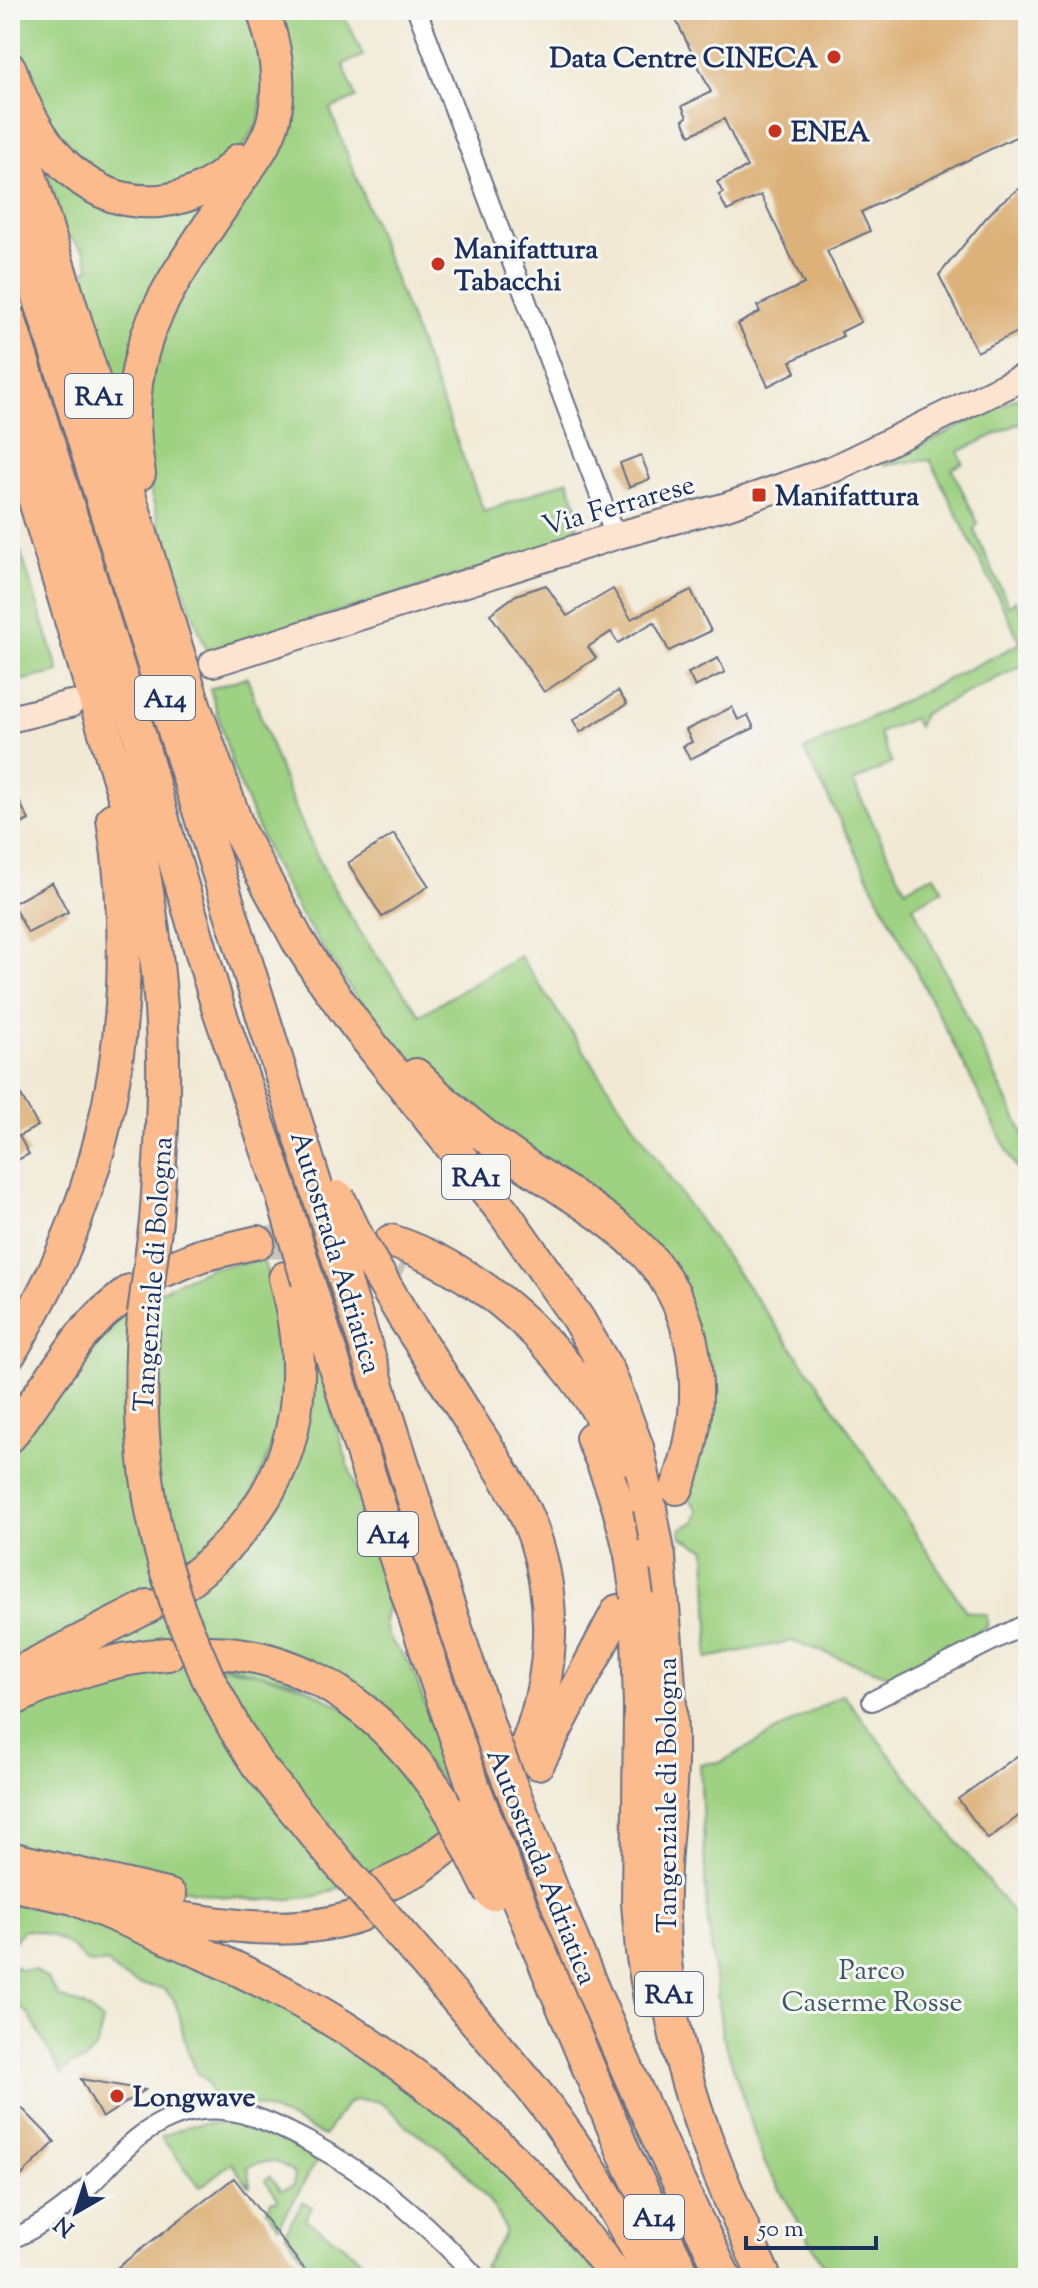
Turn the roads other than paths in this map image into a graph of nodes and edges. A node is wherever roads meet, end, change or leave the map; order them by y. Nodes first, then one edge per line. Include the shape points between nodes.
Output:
1 (263, 10) edge
2 (417, 10) edge
3 (10, 69) edge
4 (276, 103) junction
5 (10, 110) edge
6 (10, 203) edge
7 (10, 321) edge
8 (1028, 375) edge
9 (10, 418) edge
10 (10, 473) edge
11 (615, 536) junction
12 (81, 651) junction
13 (213, 663) dead end
14 (188, 683) junction
15 (70, 704) dead end
16 (10, 719) edge
17 (258, 868) junction
18 (328, 1195) junction
19 (256, 1233) tunnel mouth
20 (163, 1247) junction
21 (398, 1254) tunnel mouth
22 (296, 1279) junction
23 (136, 1291) junction
24 (10, 1353) edge
25 (10, 1403) edge
26 (10, 1436) edge
27 (677, 1488) dead end
28 (647, 1544) junction
29 (175, 1574) junction
30 (639, 1603) junction
31 (149, 1606) dead end
32 (1028, 1623) edge
33 (168, 1654) dead end
34 (208, 1665) junction
35 (10, 1677) edge
36 (10, 1701) edge
37 (872, 1701) dead end
38 (517, 1758) junction
39 (455, 1838) junction
40 (10, 1858) edge
41 (10, 1884) edge
42 (500, 1884) junction
43 (384, 1896) dead end
44 (78, 1900) junction
45 (707, 2146) junction
46 (10, 2240) edge
47 (477, 2278) edge
48 (618, 2278) edge
49 (653, 2278) edge
50 (685, 2278) edge
51 (725, 2278) edge
52 (741, 2278) edge
53 (765, 2278) edge
54 (779, 2278) edge

1 - 4 highway via 278,67
2 - 11 street
3 - 4 highway via 34,125 61,161 98,189 140,201 176,198 214,183 244,154
4 - 14 highway via 258,152 157,310 135,380 141,486
5 - 14 highway, RA1
6 - 18 highway, Autostrada Adriatica / A14 via 265,1020
7 - 22 highway, Autostrada Adriatica / A14, bridge via 140,737
8 - 11 main road, Via Ferrarese via 833,469 727,506
9 - 12 highway, Tangenziale di Bologna
10 - 12 highway via 43,576
11 - 13 main road, Via Ferrarese
12 - 20 highway, Tangenziale di Bologna via 138,842 156,945 163,1057
12 - 24 highway via 87,710 119,855 125,978 119,1048 106,1122 77,1216
14 - 17 highway, RA1 via 229,806
15 - 16 main road
17 - 27 highway via 357,1005 413,1072 474,1128 630,1238 667,1284 691,1341 697,1386 693,1435
17 - 28 highway, RA1 via 297,939 355,1024 505,1214 578,1319 609,1373 637,1447
18 - 38 highway, Autostrada Adriatica / A14, bridge via 347,1287 431,1554
18 - 38 highway, bridge via 504,1475 534,1536 544,1571 548,1660 533,1731
19 - 20 highway via 202,1255
20 - 23 highway, Tangenziale di Bologna, bridge
21 - 28 highway via 483,1310 557,1383 587,1427 624,1520
22 - 29 highway via 299,1375 288,1445 245,1526 207,1566
22 - 42 highway, Autostrada Adriatica / A14, bridge via 473,1785
23 - 25 highway via 98,1292 51,1343
23 - 26 highway via 81,1336
23 - 29 highway, Tangenziale di Bologna via 145,1458 157,1536
28 - 30 highway, bridge
29 - 34 highway, Tangenziale di Bologna, bridge via 183,1620
30 - 38 highway
30 - 45 highway, Tangenziale di Bologna / RA1 via 671,1693 665,1952 678,2043
30 - 52 highway via 642,1951 662,2068 686,2146
31 - 35 highway
32 - 37 street
33 - 36 highway via 100,1664
34 - 39 highway via 243,1655 289,1666 352,1700 387,1730 433,1784
34 - 49 highway, Tangenziale di Bologna, bridge via 235,1729 257,1764 561,2127
38 - 51 highway, Autostrada Adriatica / A14, bridge via 533,1841 565,1924
39 - 42 highway, bridge
39 - 43 highway
40 - 44 highway via 241,1909 354,1908 313,1926 261,1928
41 - 44 highway
42 - 50 highway, A14
44 - 48 highway via 292,1997 401,2065 517,2160
45 - 53 highway, Tangenziale di Bologna / RA1
45 - 54 highway
46 - 47 street via 71,2202 148,2130 178,2116 224,2110 270,2122 361,2172 430,2228

